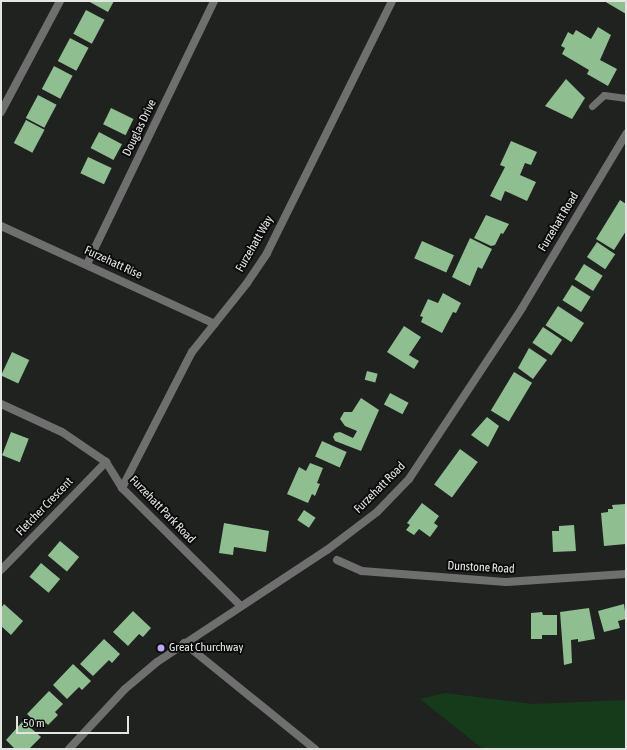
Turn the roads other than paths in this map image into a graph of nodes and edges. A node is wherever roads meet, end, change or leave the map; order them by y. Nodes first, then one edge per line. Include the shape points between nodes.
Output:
1 (60, 1) edge
2 (214, 1) edge
3 (392, 1) edge
4 (626, 98) edge
5 (592, 106) dead end
6 (1, 112) edge
7 (626, 134) edge
8 (1, 226) edge
9 (87, 264) junction
10 (215, 324) junction
11 (1, 404) edge
12 (106, 462) junction
13 (122, 488) junction
14 (5, 560) edge
15 (337, 560) dead end
16 (1, 570) edge
17 (626, 574) edge
18 (240, 605) junction
19 (184, 643) junction
20 (309, 747) edge
21 (69, 749) edge

1 - 6 street
2 - 9 street, Douglas Drive
3 - 10 street, Furzehatt Way via 267,253
4 - 5 lane via 604,96
7 - 18 street, Furzehatt Road via 522,308 409,479 377,512 327,550
8 - 9 street, Furzehatt Rise
9 - 10 street, Furzehatt Rise
10 - 13 street, Furzehatt Way via 192,352
11 - 12 street, Furzehatt Park Road via 62,432
12 - 13 street, Furzehatt Park Road
12 - 14 street, Fletcher Crescent
13 - 18 street, Furzehatt Park Road
14 - 16 street, Fletcher Crescent
15 - 17 street, Dunstone Road via 362,571 506,582
18 - 19 street, Furzehatt Road
19 - 20 street
19 - 21 street, Furzehatt Road via 125,689

